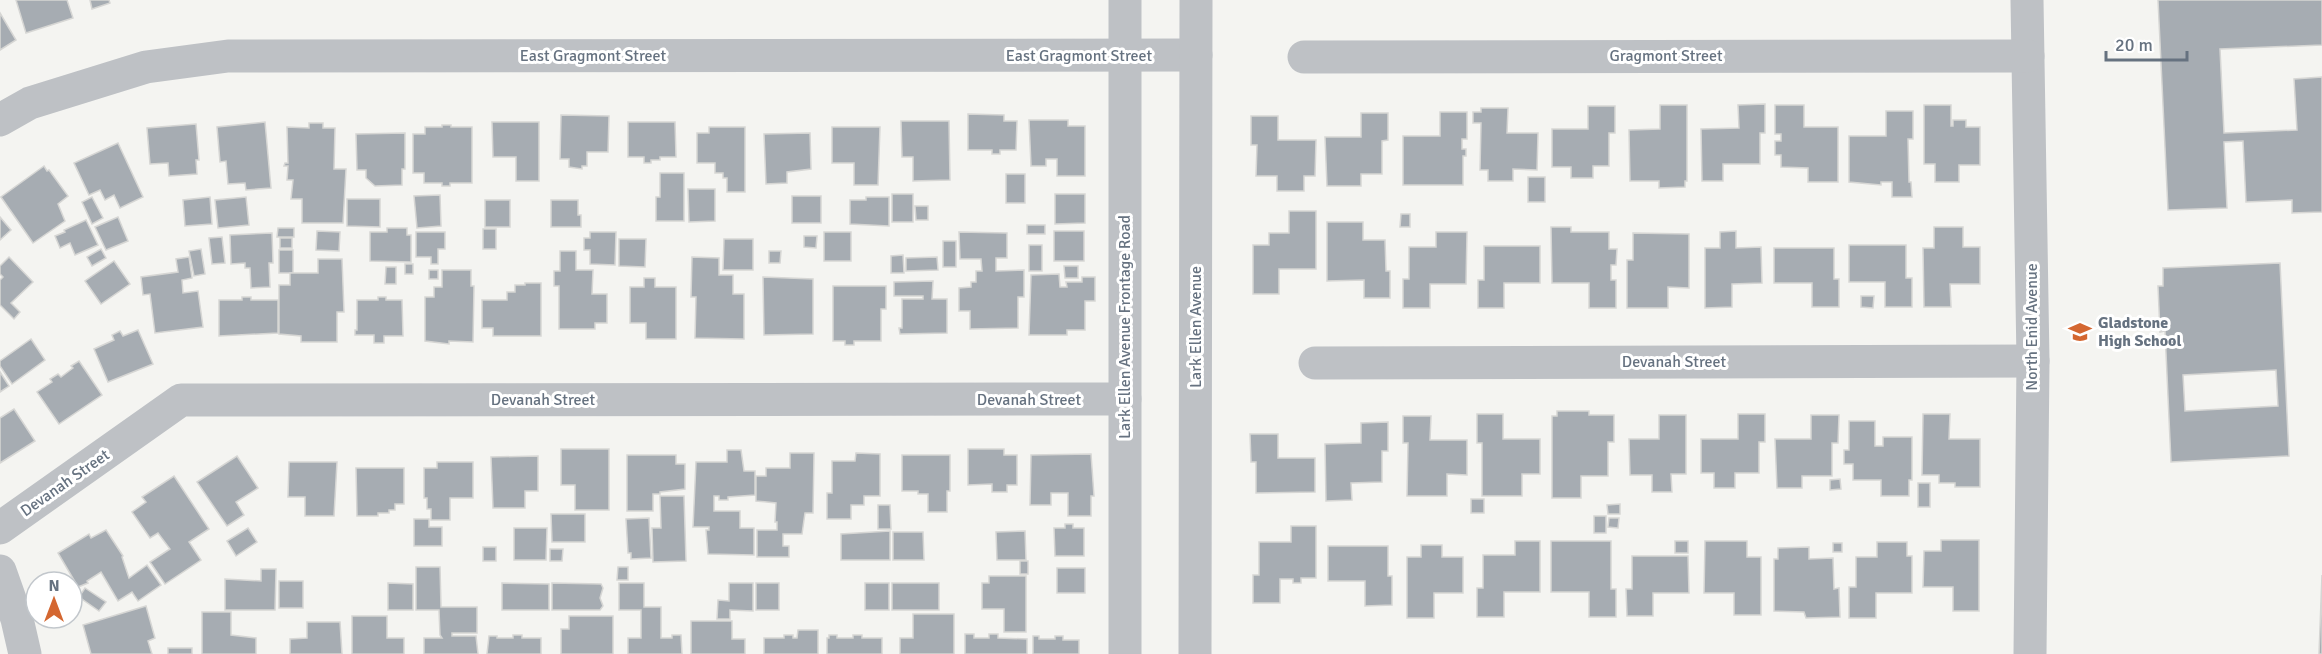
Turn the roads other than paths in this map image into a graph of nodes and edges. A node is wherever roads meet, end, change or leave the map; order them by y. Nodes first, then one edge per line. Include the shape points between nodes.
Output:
1 (1125, 0) edge
2 (1196, 0) edge
3 (2027, 0) edge
4 (1196, 55) junction
5 (1125, 56) junction
6 (2028, 56) junction
7 (1304, 57) dead end
8 (0, 120) edge
9 (2033, 361) junction
10 (1315, 363) dead end
11 (1125, 399) junction
12 (0, 528) edge
13 (0, 571) edge
14 (25, 654) edge
15 (1125, 654) edge
16 (1196, 654) edge
17 (2030, 654) edge

1 - 5 street, Lark Ellen Avenue Frontage Road
2 - 4 street, Lark Ellen Avenue
3 - 6 street, North Enid Avenue
4 - 5 street, East Gragmont Street
4 - 16 street, Lark Ellen Avenue
5 - 8 street, East Gragmont Street via 228,56 146,68 30,103
5 - 11 street, Lark Ellen Avenue Frontage Road
6 - 7 street, Gragmont Street
6 - 9 street, North Enid Avenue
9 - 10 street, Devanah Street
9 - 17 street, North Enid Avenue
11 - 12 street, Devanah Street via 181,400
11 - 15 street, Lark Ellen Avenue Frontage Road
13 - 14 street

